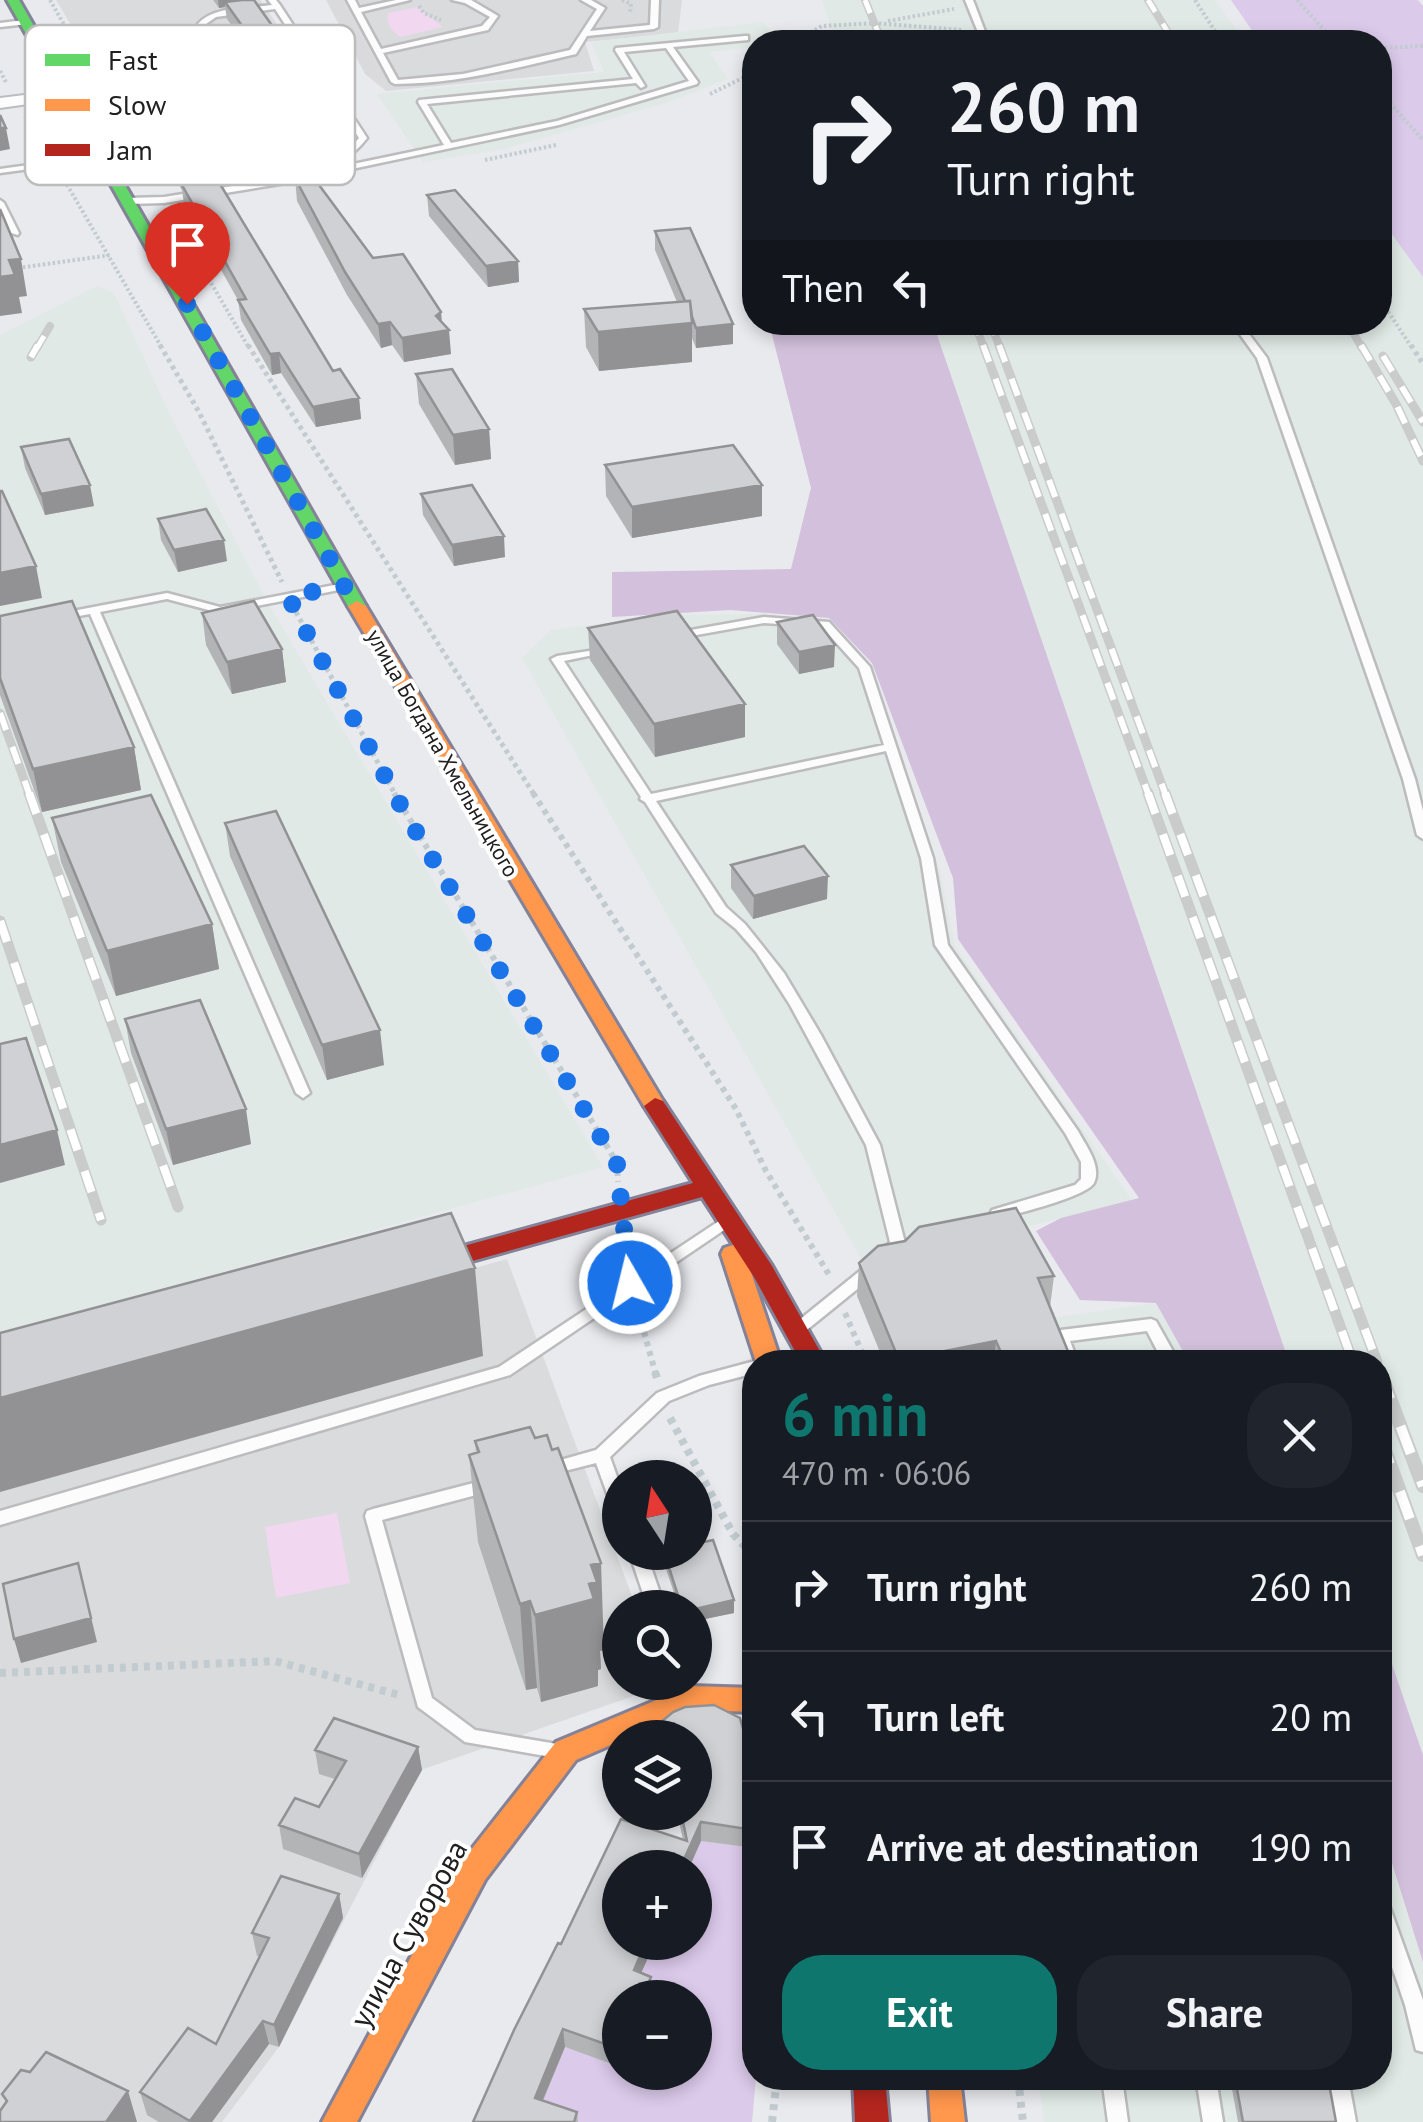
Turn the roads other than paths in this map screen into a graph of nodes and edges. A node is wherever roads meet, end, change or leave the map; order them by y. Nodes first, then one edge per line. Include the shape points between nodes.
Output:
1 (13, 0) edge
2 (351, 0) edge
3 (406, 0) edge
4 (456, 0) edge
5 (586, 0) edge
6 (655, 0) edge
7 (970, 2) edge
8 (274, 4) edge
9 (357, 11) junction
10 (25, 22) junction
11 (0, 25) edge
12 (27, 25) edge
13 (203, 25) edge
14 (288, 25) edge
15 (981, 30) edge
16 (584, 34) junction
17 (742, 38) edge
18 (668, 46) junction
19 (379, 52) junction
20 (637, 80) junction
21 (647, 95) junction
22 (25, 100) edge
23 (0, 103) edge
24 (355, 129) edge
25 (448, 146) junction
26 (355, 149) edge
27 (355, 166) edge
28 (25, 168) edge
29 (0, 171) edge
30 (118, 185) edge
31 (256, 185) edge
32 (127, 200) junction
33 (0, 203) edge
34 (15, 233) edge
35 (1245, 335) edge
36 (345, 586) junction
37 (94, 610) junction
38 (56, 618) edge
39 (651, 641) edge
40 (613, 648) edge
41 (890, 746) junction
42 (646, 799) junction
43 (1423, 835) edge
44 (303, 1093) dead end
45 (705, 1188) junction
46 (989, 1216) edge
47 (722, 1224) junction
48 (916, 1238) edge
49 (898, 1243) junction
50 (394, 1273) edge
51 (798, 1329) junction
52 (768, 1350) edge
53 (808, 1350) edge
54 (1066, 1350) edge
55 (1165, 1350) edge
56 (742, 1370) edge
57 (601, 1455) junction
58 (603, 1460) edge
59 (525, 1476) edge
60 (506, 1480) edge
61 (0, 1518) edge
62 (712, 1694) edge
63 (742, 1698) edge
64 (667, 1700) edge
65 (566, 1751) junction
66 (1392, 1939) edge
67 (1423, 2043) edge
68 (871, 2090) edge
69 (945, 2090) edge
70 (1114, 2090) edge
71 (1208, 2090) edge
72 (1340, 2090) edge
73 (339, 2122) edge
74 (872, 2122) edge
75 (948, 2122) edge
76 (1118, 2122) edge
77 (1213, 2122) edge
78 (1346, 2122) edge

1 - 10 main road, улица Богдана Хмельницкого
2 - 9 lane
3 - 9 lane
4 - 19 lane via 494,16 485,28
5 - 16 lane via 601,8
6 - 16 lane via 654,28
7 - 15 lane
8 - 13 lane via 214,15
8 - 14 lane
9 - 19 lane
10 - 11 lane
10 - 12 main road, улица Богдана Хмельницкого
16 - 19 lane via 573,52 454,80 395,82
17 - 18 lane
18 - 20 lane via 619,50
18 - 21 lane via 694,82
20 - 21 lane
20 - 25 lane via 422,102
21 - 25 lane via 559,123
22 - 23 street
24 - 26 lane via 363,142
25 - 27 lane
28 - 29 lane
30 - 32 main road, улица Богдана Хмельницкого
31 - 32 lane
32 - 36 main road, улица Богдана Хмельницкого
33 - 34 lane
35 - 43 lane via 1262,358
36 - 37 lane via 220,610 167,596
36 - 45 main road, улица Богдана Хмельницкого
37 - 38 lane
37 - 44 lane
39 - 41 lane via 764,620 826,624 864,667
40 - 42 lane via 557,658
41 - 42 lane
41 - 46 lane via 927,858 942,945 1088,1162 1088,1180 1080,1189
42 - 49 lane via 721,910 761,948 858,1118 873,1145
45 - 47 main road
45 - 50 main road
45 - 51 main road
47 - 52 main road
47 - 61 lane via 504,1371
48 - 49 lane
49 - 51 lane
51 - 53 main road
54 - 55 lane via 1061,1336 1151,1325
56 - 57 lane via 663,1396
57 - 58 lane
57 - 59 lane
60 - 65 lane via 373,1516 424,1702 472,1737
62 - 63 main road, улица Суворова
64 - 65 main road, улица Суворова
65 - 73 main road, улица Суворова via 474,1870
66 - 67 lane
68 - 74 main road
69 - 75 main road
70 - 76 lane
71 - 77 lane
72 - 78 lane

